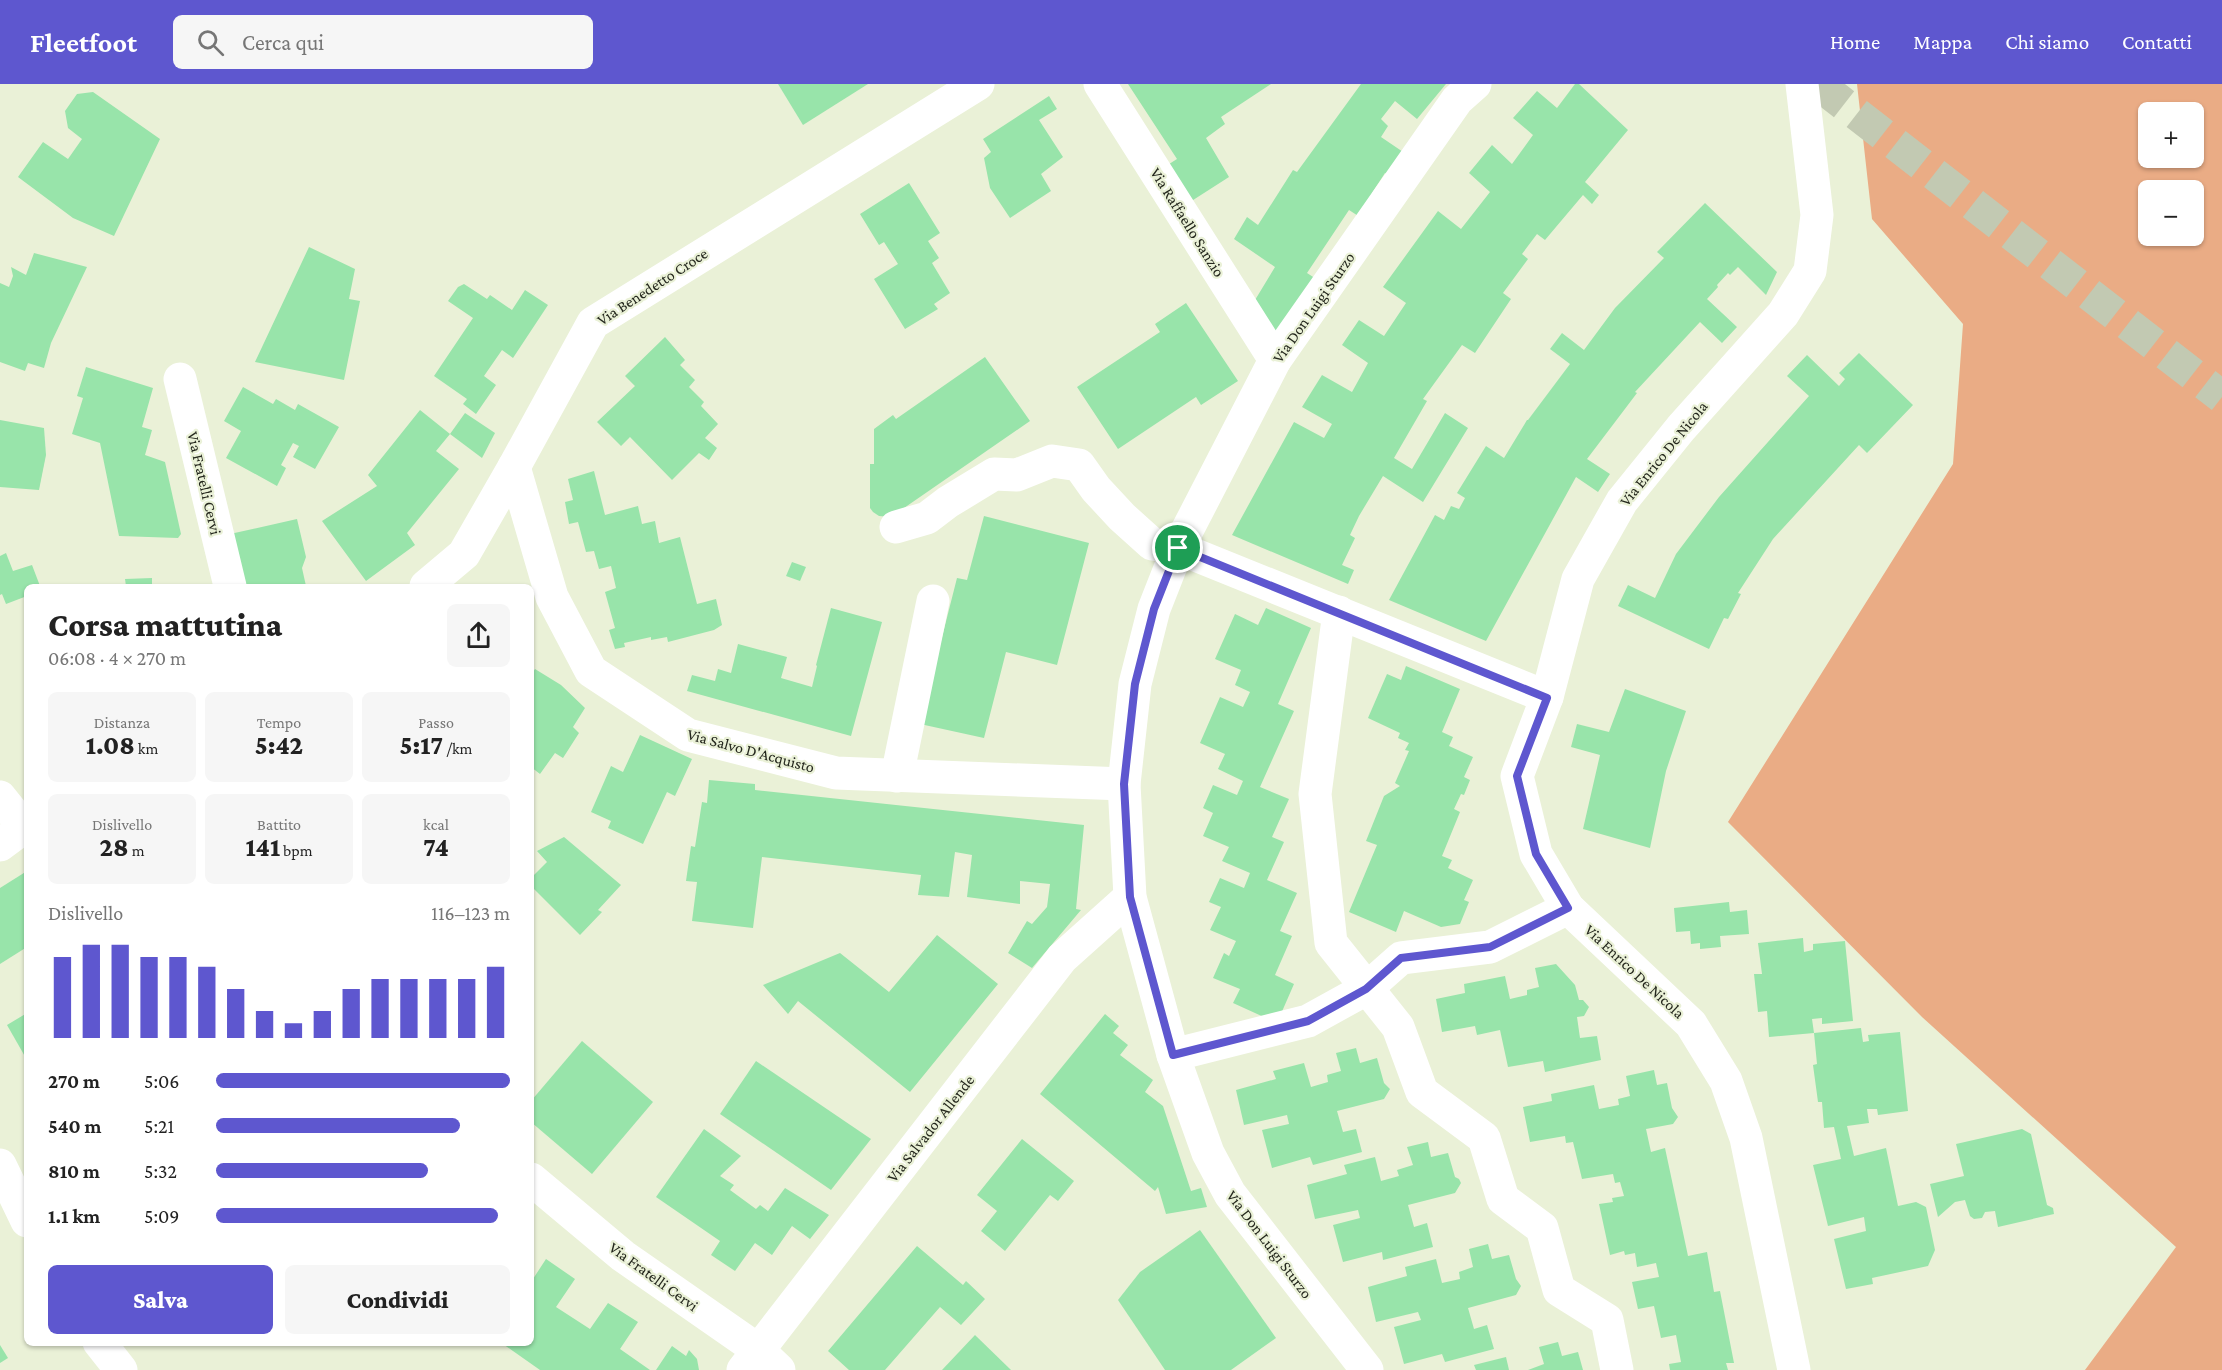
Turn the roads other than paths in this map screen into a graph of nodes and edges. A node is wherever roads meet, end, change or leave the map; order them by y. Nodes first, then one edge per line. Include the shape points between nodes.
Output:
1 (978, 84) edge
2 (1100, 84) edge
3 (1475, 84) edge
4 (1802, 84) edge
5 (1275, 360) junction
6 (180, 379) dead end
7 (514, 467) junction
8 (896, 527) dead end
9 (1178, 548) junction
10 (230, 584) edge
11 (428, 584) edge
12 (933, 601) dead end
13 (1339, 612) junction
14 (1547, 698) junction
15 (897, 776) junction
16 (1124, 784) junction
17 (0, 797) edge
18 (17, 832) edge
19 (1130, 897) junction
20 (1568, 908) junction
21 (1366, 989) junction
22 (1173, 1055) junction
23 (0, 1165) edge
24 (534, 1181) edge
25 (24, 1215) edge
26 (102, 1346) edge
27 (760, 1363) edge
28 (121, 1370) edge
29 (1367, 1370) edge
30 (1617, 1370) edge
31 (1794, 1370) edge

1 - 7 street, Via Benedetto Croce via 593,323
2 - 5 street, Via Raffaello Sanzio
3 - 5 street, Via Don Luigi Sturzo via 1457,100
4 - 14 street, Via Enrico De Nicola via 1817,215 1810,271 1783,314 1622,501 1578,579
5 - 9 street, Via Don Luigi Sturzo
6 - 10 street, Via Fratelli Cervi
7 - 11 street, Via Benedetto Croce via 464,554
7 - 15 street, Via Salvo D'Acquisto via 552,597 591,671 688,735 836,773
8 - 9 street via 927,518 994,474 1017,475 1052,461 1079,465 1103,496 1152,544
9 - 13 street
9 - 16 street, Via Don Luigi Sturzo via 1154,609 1135,684
12 - 15 street
13 - 14 street
13 - 21 street via 1315,794 1331,943
14 - 20 street, Via Enrico De Nicola via 1517,776 1536,854
15 - 16 street, Via Salvo D'Acquisto
16 - 19 street, Via Don Luigi Sturzo
17 - 18 street
19 - 22 street, Via Don Luigi Sturzo
19 - 27 street, Via Salvador Allende via 1062,958
20 - 21 street via 1490,947 1401,958
20 - 31 street, Via Enrico De Nicola via 1691,1024 1726,1081 1746,1137
21 - 22 street via 1308,1021
21 - 30 street via 1398,1028 1422,1092 1484,1138 1503,1199 1542,1228 1559,1290 1608,1320
22 - 29 street, Via Don Luigi Sturzo via 1208,1153 1230,1194
23 - 25 street
24 - 27 street, Via Fratelli Cervi
26 - 28 street

